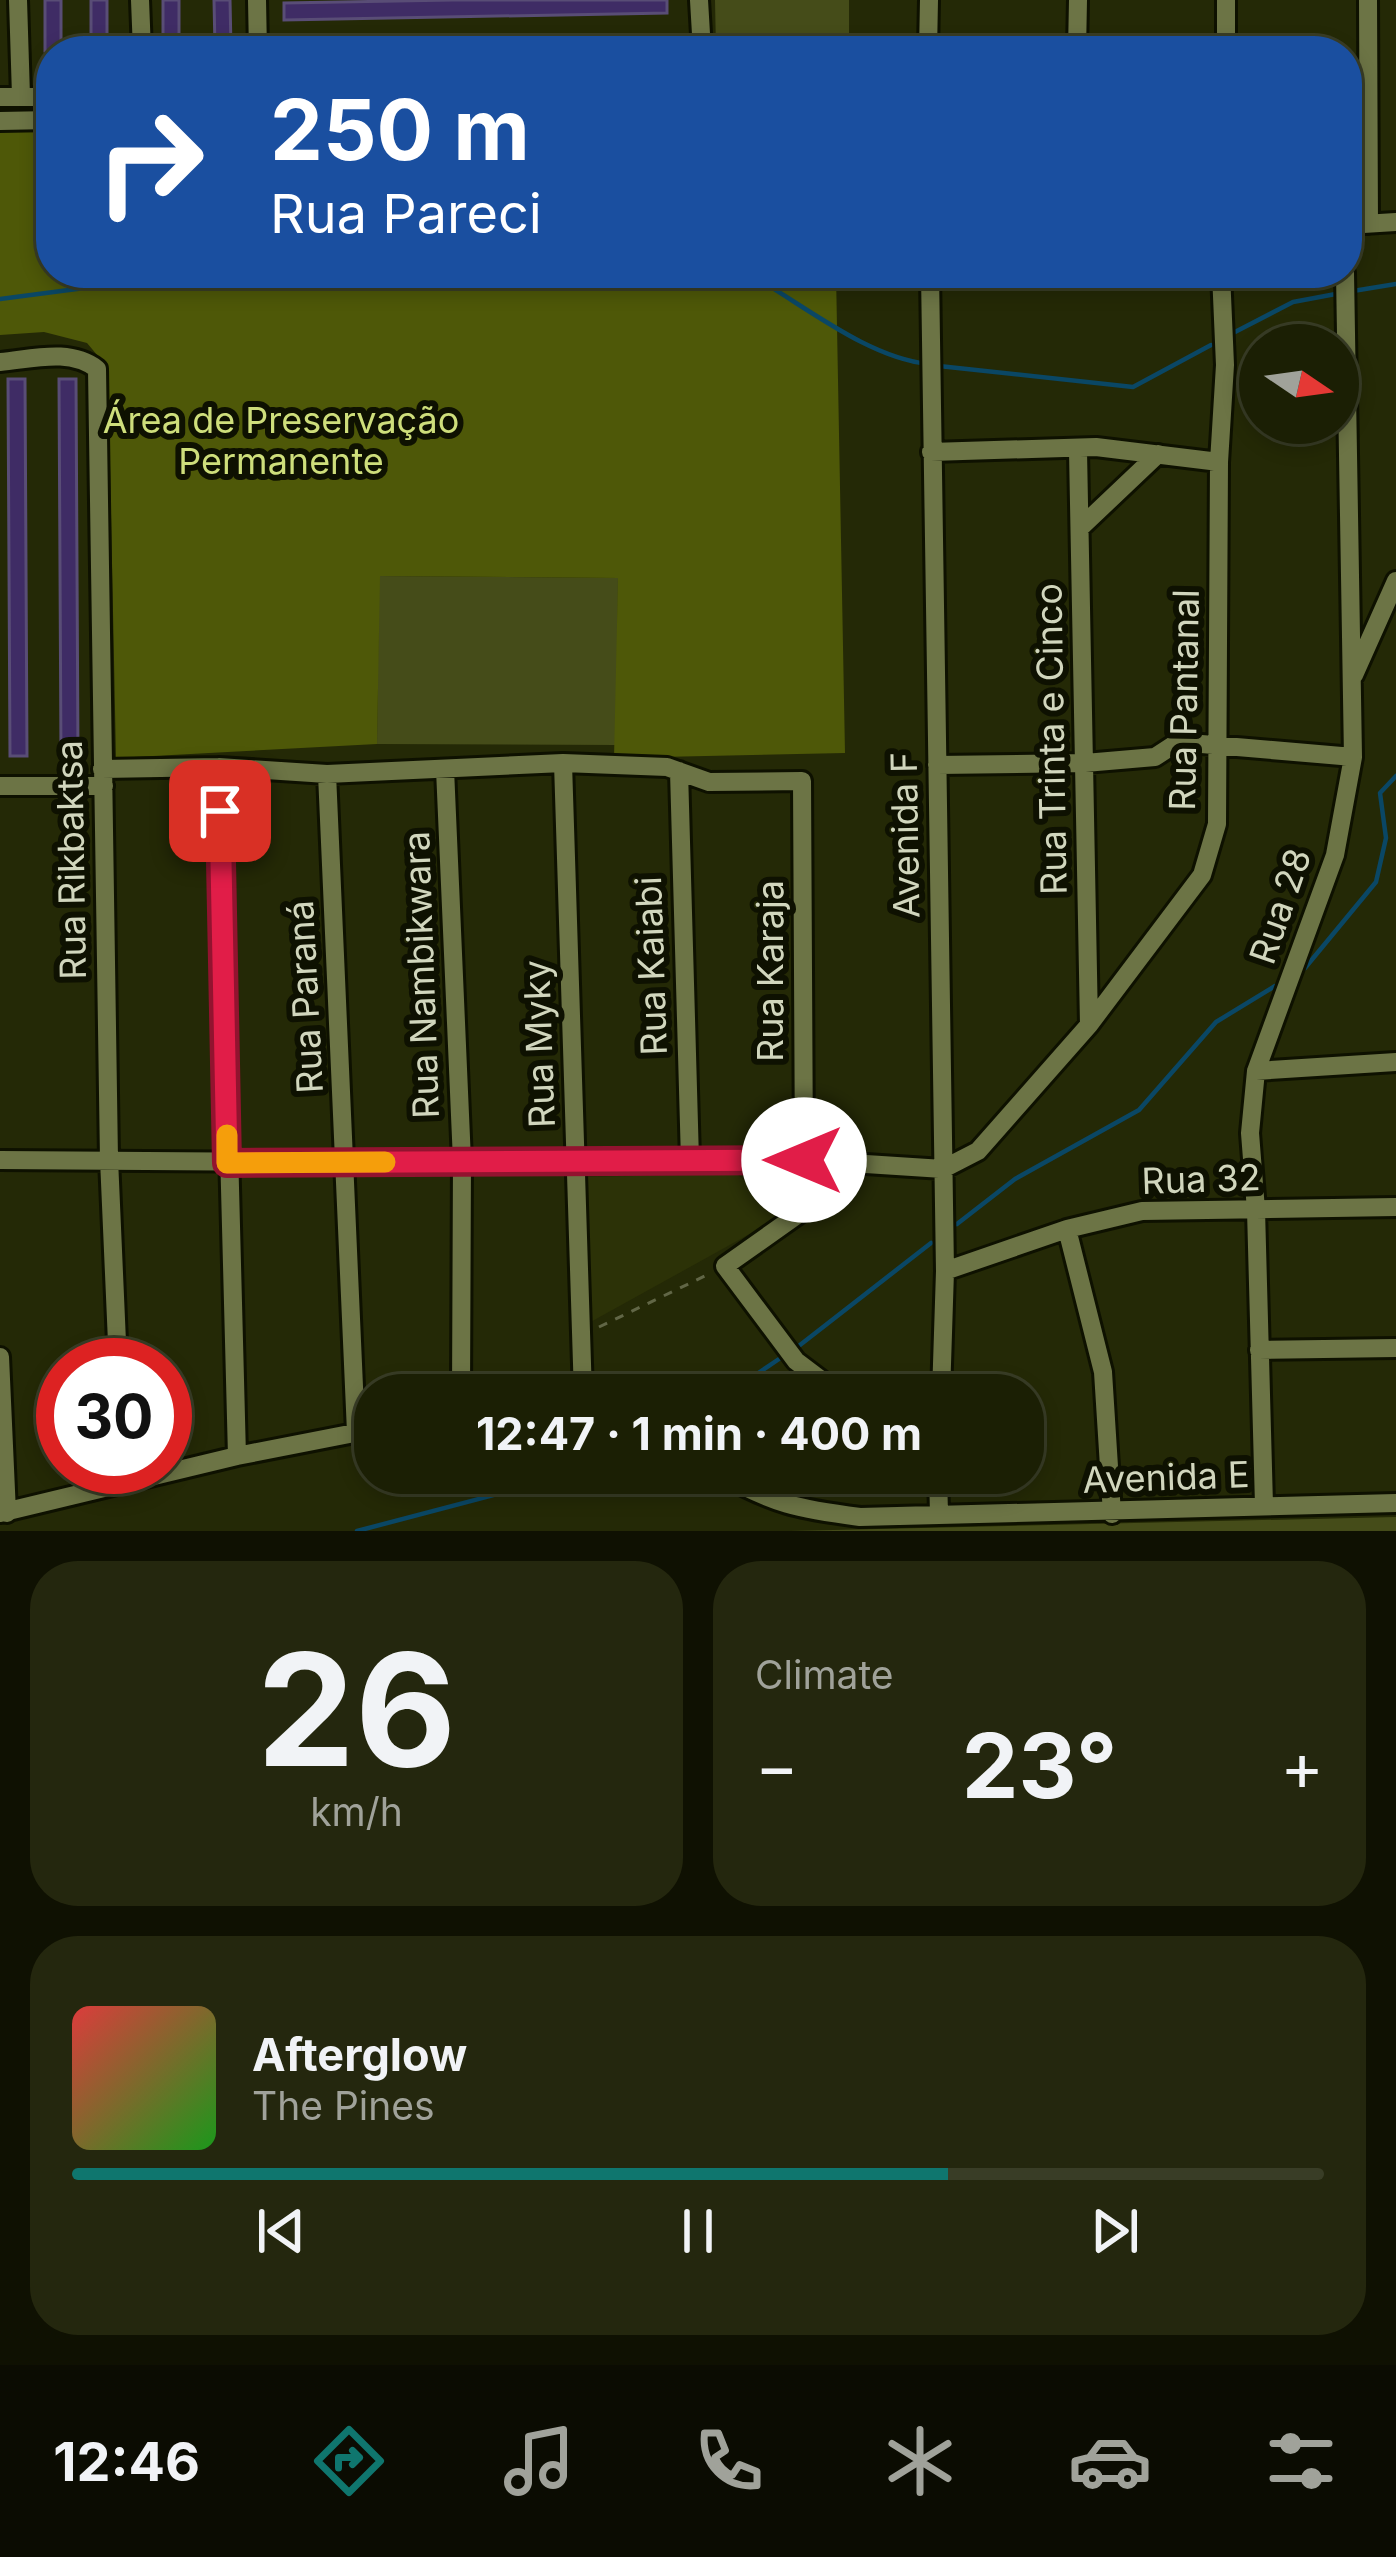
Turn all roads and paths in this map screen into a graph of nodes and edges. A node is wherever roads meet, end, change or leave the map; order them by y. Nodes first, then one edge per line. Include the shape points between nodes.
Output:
1 (18, 0) edge
2 (140, 0) edge
3 (257, 0) edge
4 (699, 0) edge
5 (929, 0) edge
6 (1078, 0) edge
7 (1226, 0) edge
8 (1368, 0) edge
9 (141, 36) edge
10 (258, 36) edge
11 (700, 36) edge
12 (928, 36) edge
13 (1077, 36) edge
14 (1226, 36) edge
15 (21, 96) junction
16 (36, 96) edge
17 (0, 97) edge
18 (0, 121) edge
19 (36, 121) edge
20 (1396, 222) edge
21 (1362, 224) edge
22 (1369, 224) junction
23 (930, 288) edge
24 (1222, 288) edge
25 (1345, 288) edge
26 (0, 362) edge
27 (1078, 451) junction
28 (931, 452) junction
29 (1158, 454) junction
30 (1219, 462) junction
31 (1079, 527) junction
32 (1396, 581) edge
33 (1351, 684) junction
34 (1216, 744) junction
35 (1352, 757) junction
36 (562, 763) junction
37 (1085, 763) junction
38 (937, 764) junction
39 (219, 767) junction
40 (445, 769) junction
41 (679, 771) junction
42 (327, 774) junction
43 (103, 777) junction
44 (0, 786) edge
45 (1089, 1025) junction
46 (1396, 1062) edge
47 (1256, 1071) junction
48 (109, 1159) junction
49 (0, 1160) edge
50 (690, 1160) junction
51 (804, 1160) junction
52 (462, 1161) junction
53 (346, 1162) junction
54 (859, 1162) junction
55 (227, 1163) junction
56 (577, 1164) junction
57 (943, 1169) junction
58 (1396, 1207) edge
59 (1256, 1210) junction
60 (1067, 1229) junction
61 (725, 1266) junction
62 (945, 1271) junction
63 (581, 1336) junction
64 (117, 1338) edge
65 (1396, 1348) edge
66 (1259, 1350) junction
67 (0, 1357) edge
68 (361, 1374) edge
69 (461, 1374) edge
70 (582, 1374) edge
71 (814, 1374) edge
72 (941, 1374) edge
73 (354, 1433) edge
74 (237, 1456) junction
75 (192, 1464) edge
76 (65, 1494) edge
77 (754, 1494) edge
78 (939, 1494) edge
79 (1396, 1504) edge
80 (1264, 1505) junction
81 (3, 1513) edge
82 (939, 1514) junction
83 (1112, 1514) junction
84 (964, 1522) edge

1 - 15 street
2 - 9 street
3 - 10 street
4 - 11 street
5 - 12 street
6 - 13 street
7 - 14 street
8 - 22 street
15 - 16 street
15 - 17 street
18 - 19 street
20 - 22 street
21 - 22 street
23 - 28 street, Avenida F
24 - 30 street, Rua Pantanal
25 - 33 street, Rua 28
26 - 43 street, Rua Rikbaktsa via 66,356 97,369
27 - 28 street
27 - 29 street
27 - 31 street, Rua Trinta e Cinco
28 - 38 street, Avenida F
29 - 30 street
29 - 31 street
30 - 34 street, Rua Pantanal
31 - 37 street, Rua Trinta e Cinco
32 - 33 street
33 - 35 street, Rua 28
34 - 35 street
34 - 37 street via 1178,742 1155,758
34 - 45 street, Rua Pantanal via 1216,824 1202,875
35 - 47 street, Rua 28 via 1334,855
36 - 40 street
36 - 41 street
36 - 56 street, Rua Myky
37 - 38 street
37 - 45 street, Rua Trinta e Cinco
38 - 57 street, Avenida F
39 - 42 street
39 - 43 street
39 - 55 street
40 - 42 street
40 - 52 street, Rua Nambikwara
41 - 50 street, Rua Kaiabi
41 - 51 street, Rua Karaja via 709,782 802,781
42 - 53 street, Rua Paraná
43 - 44 street
43 - 48 street, Rua Rikbaktsa
45 - 57 street, Rua Pantanal via 978,1151
46 - 47 street
47 - 59 street, Rua 28
48 - 49 street
48 - 55 street
48 - 64 street, Rua Rikbaktsa
50 - 51 street
50 - 56 street
51 - 54 street
52 - 53 street
52 - 56 street
52 - 69 street, Rua Nambikwara
53 - 55 street
53 - 68 street, Rua Paraná
54 - 57 street
54 - 61 street
55 - 74 street
56 - 63 street, Rua Myky
57 - 62 street, Avenida F
58 - 59 street, Rua 32
59 - 60 street, Rua 32 via 1142,1211
59 - 66 street, Rua 28
60 - 62 street, Rua 32
60 - 83 street via 1103,1372
61 - 63 path
61 - 71 street
62 - 72 street, Avenida F
63 - 70 street, Rua Myky
65 - 66 street
66 - 80 street, Rua 28
67 - 81 street
73 - 74 street
74 - 75 street
76 - 81 street
77 - 82 street, Avenida E via 860,1517
78 - 82 street
79 - 80 street, Avenida E
80 - 83 street, Avenida E
82 - 84 street, Avenida E
83 - 84 street, Avenida E

